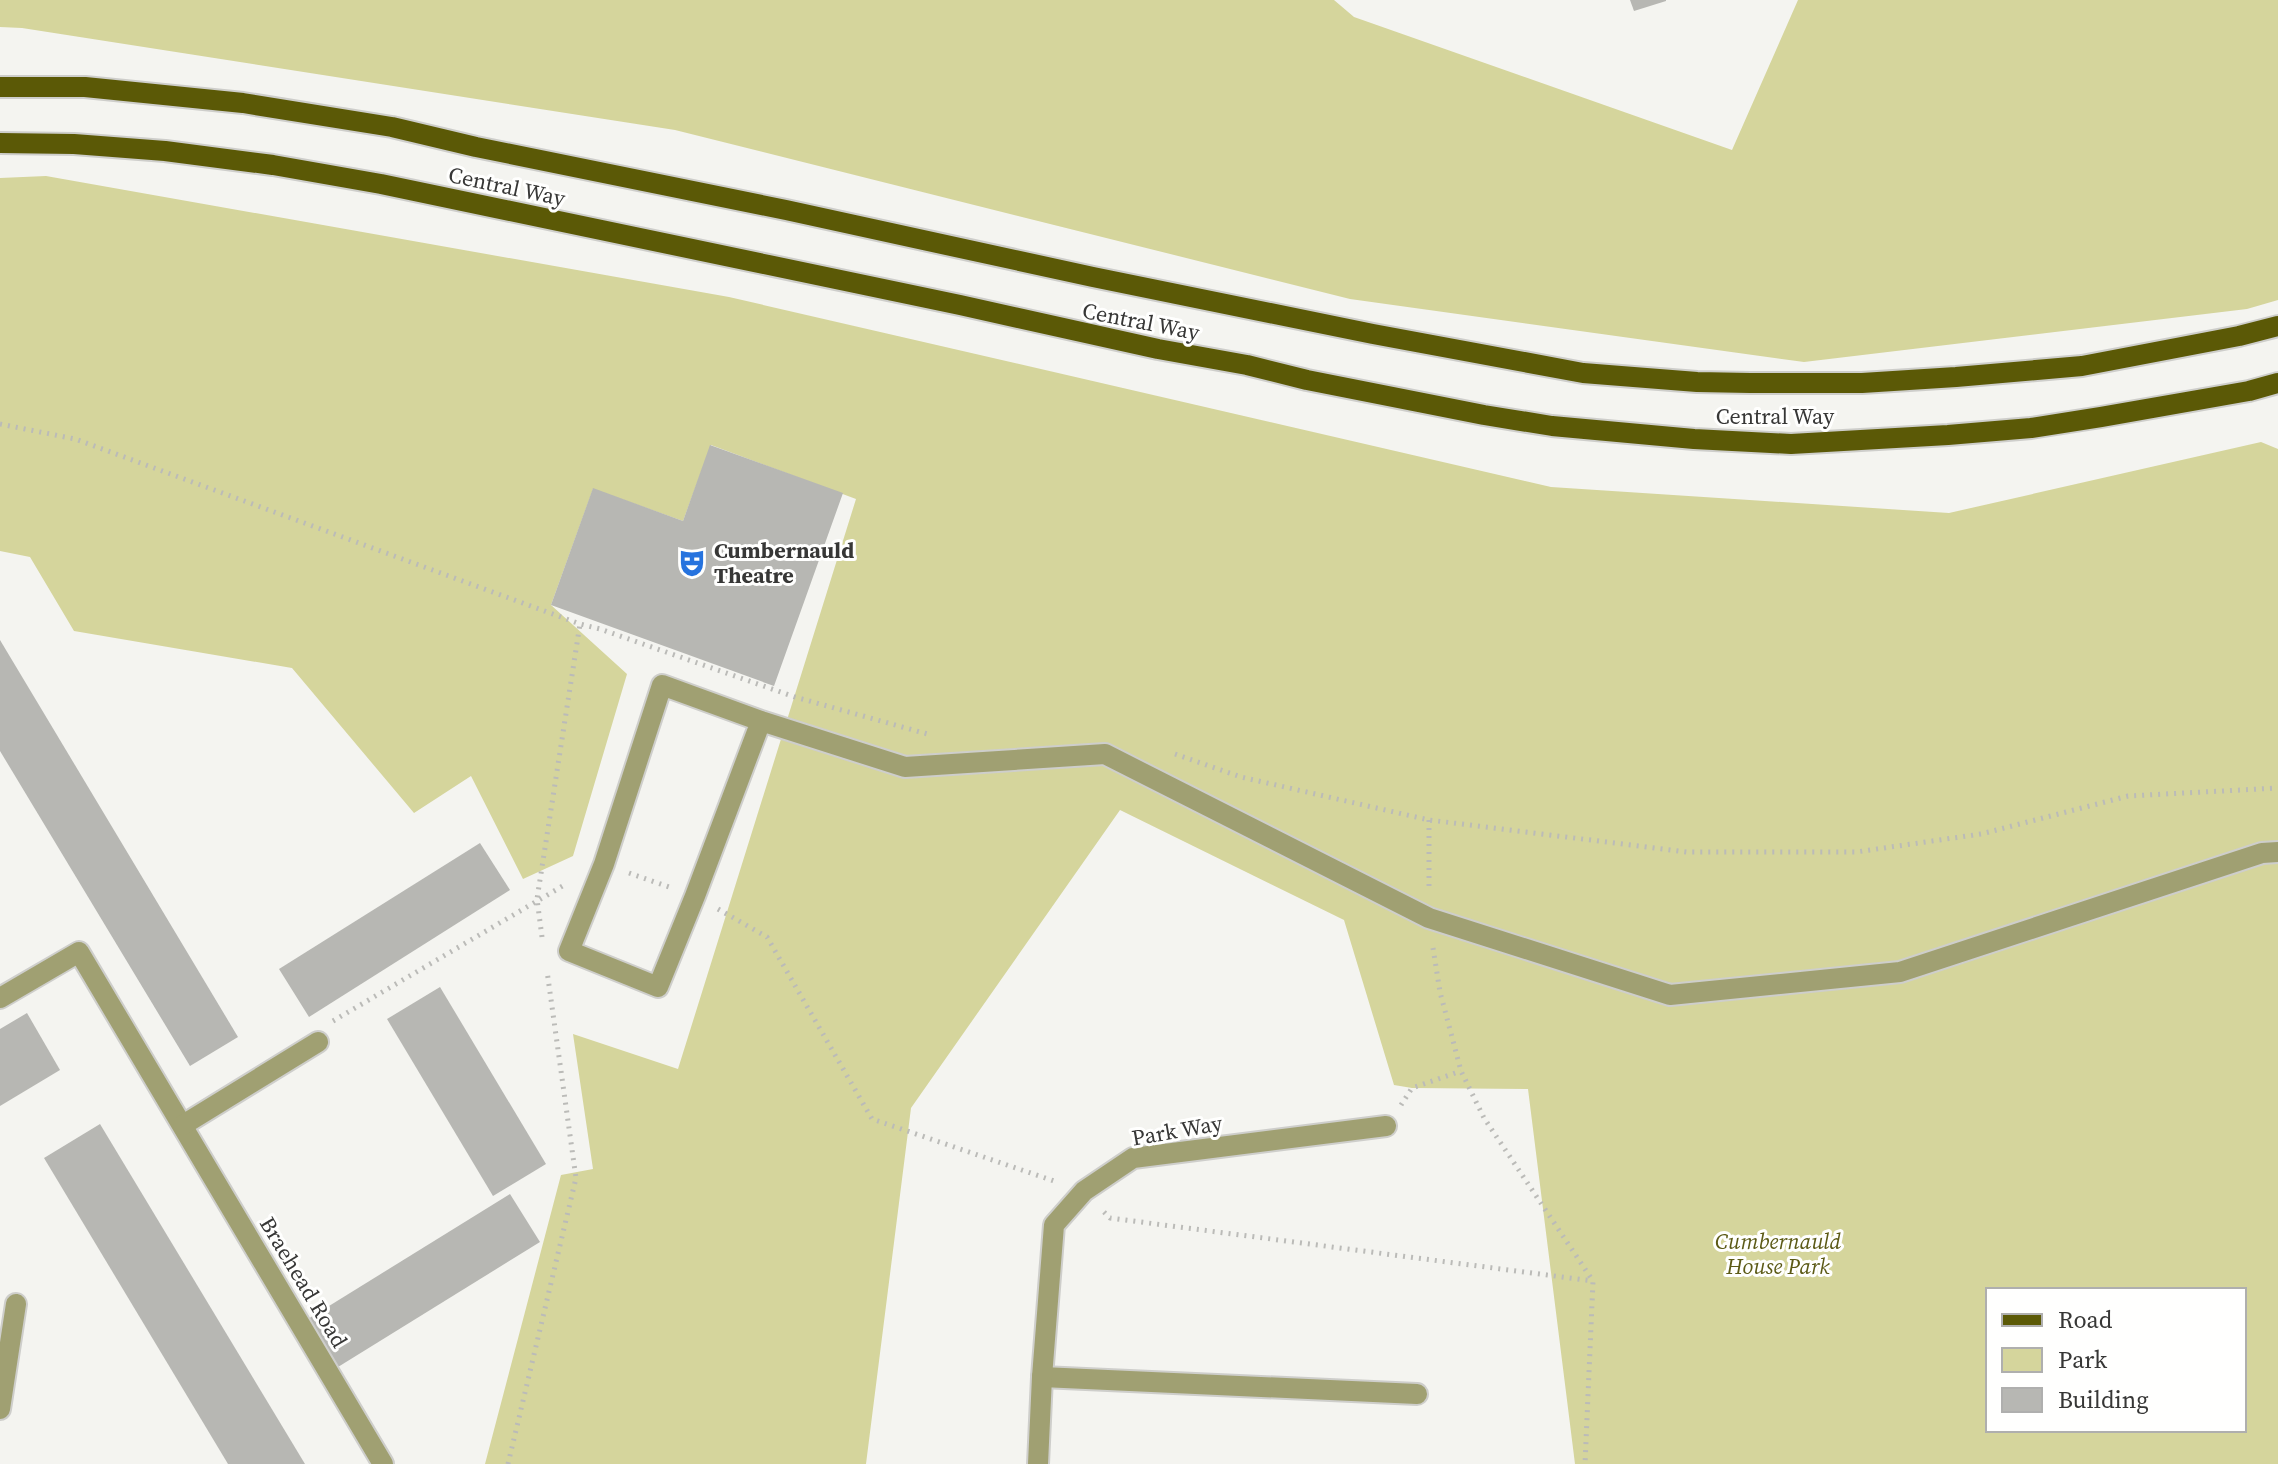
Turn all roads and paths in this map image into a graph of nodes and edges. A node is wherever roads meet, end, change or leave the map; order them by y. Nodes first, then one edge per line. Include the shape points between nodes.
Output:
1 (0, 87) edge
2 (0, 143) edge
3 (2278, 326) edge
4 (2278, 383) edge
5 (2249, 391) junction
6 (2278, 396) edge
7 (0, 424) edge
8 (580, 624) junction
9 (795, 697) dead end
10 (761, 721) junction
11 (2278, 788) edge
12 (2278, 852) edge
13 (604, 864) junction
14 (695, 896) junction
15 (537, 899) junction
16 (1429, 918) junction
17 (543, 946) dead end
18 (546, 961) dead end
19 (0, 998) edge
20 (323, 1033) joint
21 (1461, 1071) junction
22 (1412, 1088) dead end
23 (183, 1125) junction
24 (1386, 1126) dead end
25 (1084, 1191) junction
26 (1593, 1281) junction
27 (16, 1304) dead end
28 (1042, 1377) junction
29 (1417, 1394) dead end
30 (0, 1409) edge
31 (383, 1464) edge
32 (508, 1464) edge
33 (1038, 1464) edge
34 (1585, 1464) edge

1 - 3 main road, Central Way via 85,87 243,103 392,127 1093,277 1583,373 1750,383 1956,377 2082,366
2 - 5 main road, Central Way via 165,151 381,184 1050,327 1552,426 1791,444 2031,428
4 - 5 main road, Central Way
5 - 6 street
7 - 8 path via 75,439
8 - 9 path
8 - 15 path
10 - 13 street via 662,685
10 - 14 street
10 - 16 street via 905,767 1105,754
11 - 16 path via 2128,796 1981,834 1856,852 1687,852 1429,820
12 - 16 street via 1900,972 1670,995
13 - 14 path
13 - 14 street via 569,951 658,987
13 - 15 path
14 - 25 path via 767,937 872,1119
15 - 17 path
15 - 20 path
16 - 21 path via 1440,992
18 - 32 path via 576,1178
19 - 23 street, Braehead Road via 79,952
20 - 23 street
21 - 22 path
21 - 26 path via 1484,1118
23 - 31 street, Braehead Road
24 - 25 street, Park Way via 1133,1158
25 - 26 path via 1110,1218
25 - 28 street, Park Way via 1054,1225
26 - 34 path
27 - 30 street
28 - 29 street
28 - 33 street, Park Way

